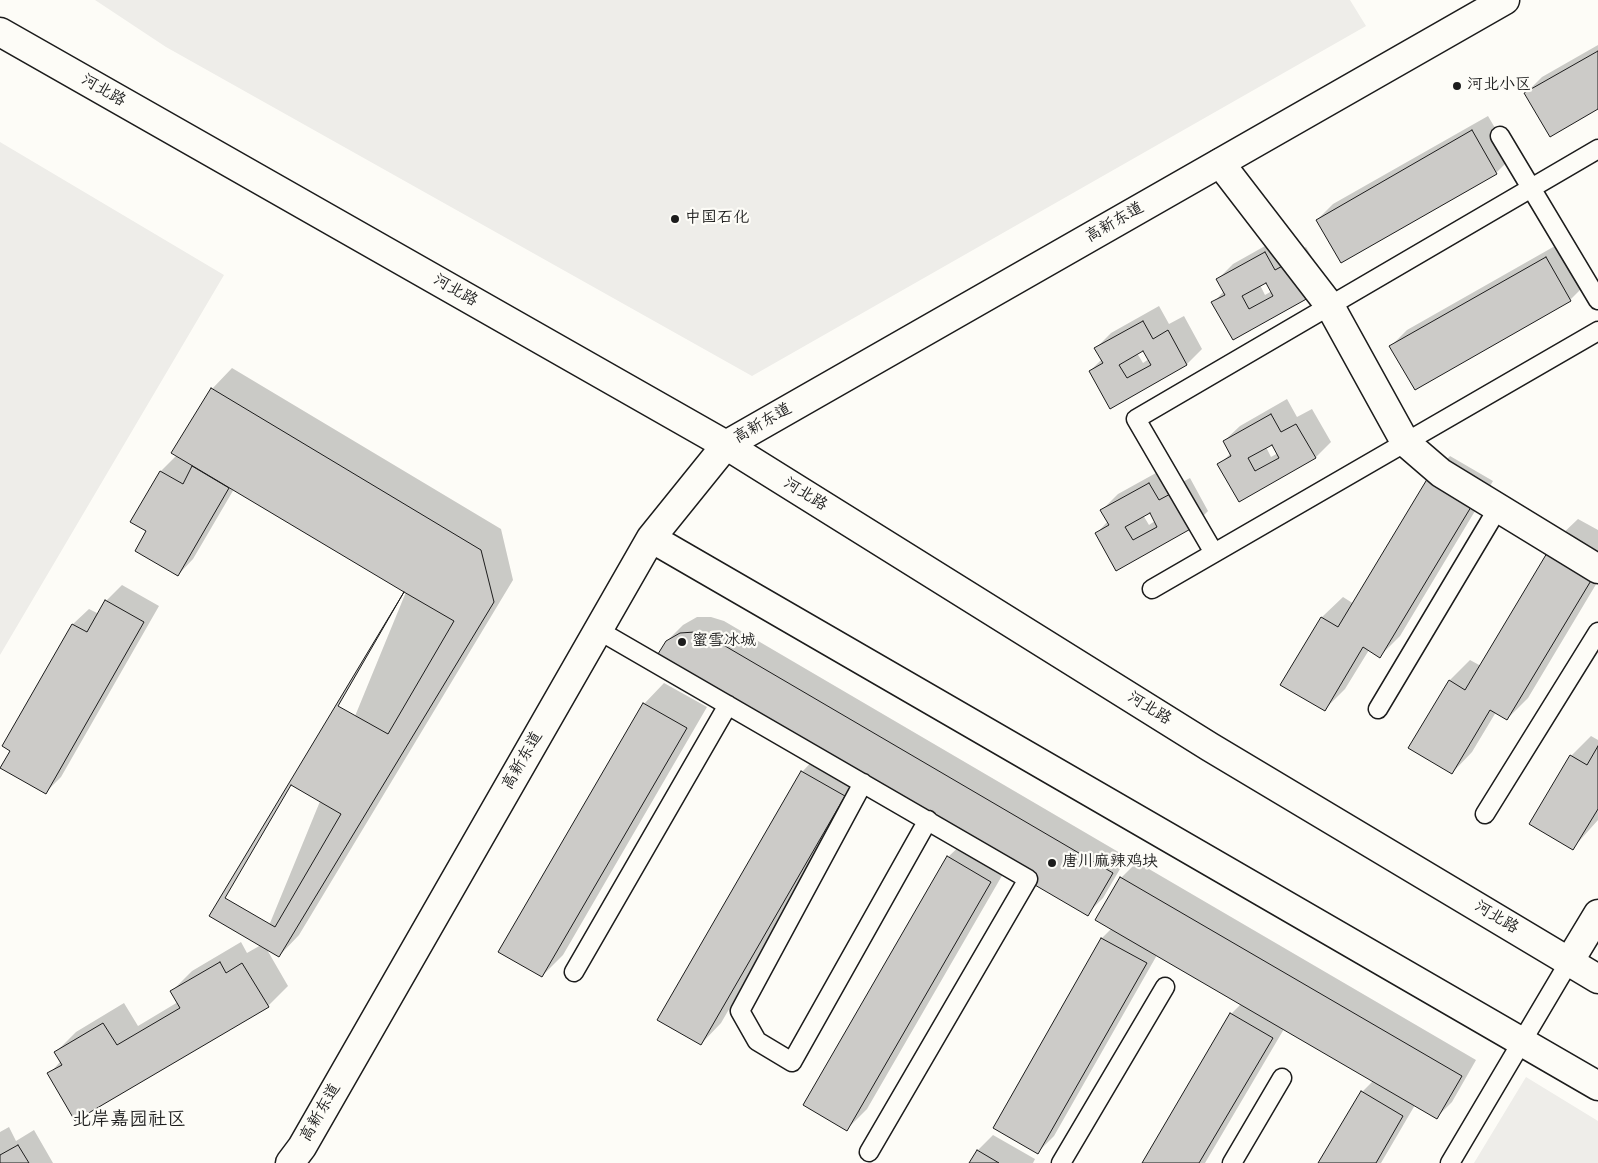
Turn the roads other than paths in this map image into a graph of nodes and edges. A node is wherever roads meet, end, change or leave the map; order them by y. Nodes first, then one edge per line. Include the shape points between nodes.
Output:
1 (1506, 0) edge
2 (0, 32) edge
3 (1500, 136) dead end
4 (1598, 149) edge
5 (1220, 163) junction
6 (1532, 188) junction
7 (1598, 300) edge
8 (1330, 306) junction
9 (1598, 330) edge
10 (1405, 442) junction
11 (726, 445) junction
12 (1498, 508) junction
13 (651, 538) junction
14 (1214, 553) junction
15 (1598, 569) edge
16 (1152, 588) dead end
17 (598, 630) junction
18 (1598, 632) edge
19 (728, 705) junction
20 (1378, 709) dead end
21 (863, 783) junction
22 (1485, 814) dead end
23 (928, 820) junction
24 (1598, 914) edge
25 (1569, 962) junction
26 (574, 972) dead end
27 (1598, 979) edge
28 (1165, 987) dead end
29 (1523, 1040) junction
30 (1282, 1078) dead end
31 (1598, 1086) edge
32 (869, 1152) dead end
33 (290, 1163) edge
34 (1061, 1163) edge
35 (1232, 1163) edge
36 (1450, 1163) edge

1 - 5 street, 高新东道
2 - 11 street, 河北路
3 - 6 lane
4 - 6 lane
5 - 8 street
5 - 11 street, 高新东道
6 - 7 lane
6 - 8 lane
8 - 10 street
8 - 14 lane via 1136,419
9 - 10 lane
10 - 12 street via 1441,473
10 - 14 lane
11 - 13 street, 高新东道
11 - 25 street, 河北路 via 1210,747
12 - 15 street
12 - 20 lane
13 - 17 street, 高新东道
13 - 29 street
14 - 16 lane
17 - 19 lane
17 - 33 street, 高新东道
18 - 22 lane
19 - 21 lane
19 - 26 lane
21 - 23 lane
21 - 23 lane via 740,1011 757,1041 792,1062
23 - 32 lane via 1028,879
24 - 25 street
25 - 27 street, 河北路
25 - 29 lane
28 - 34 lane
29 - 31 street
29 - 36 lane
30 - 35 lane

